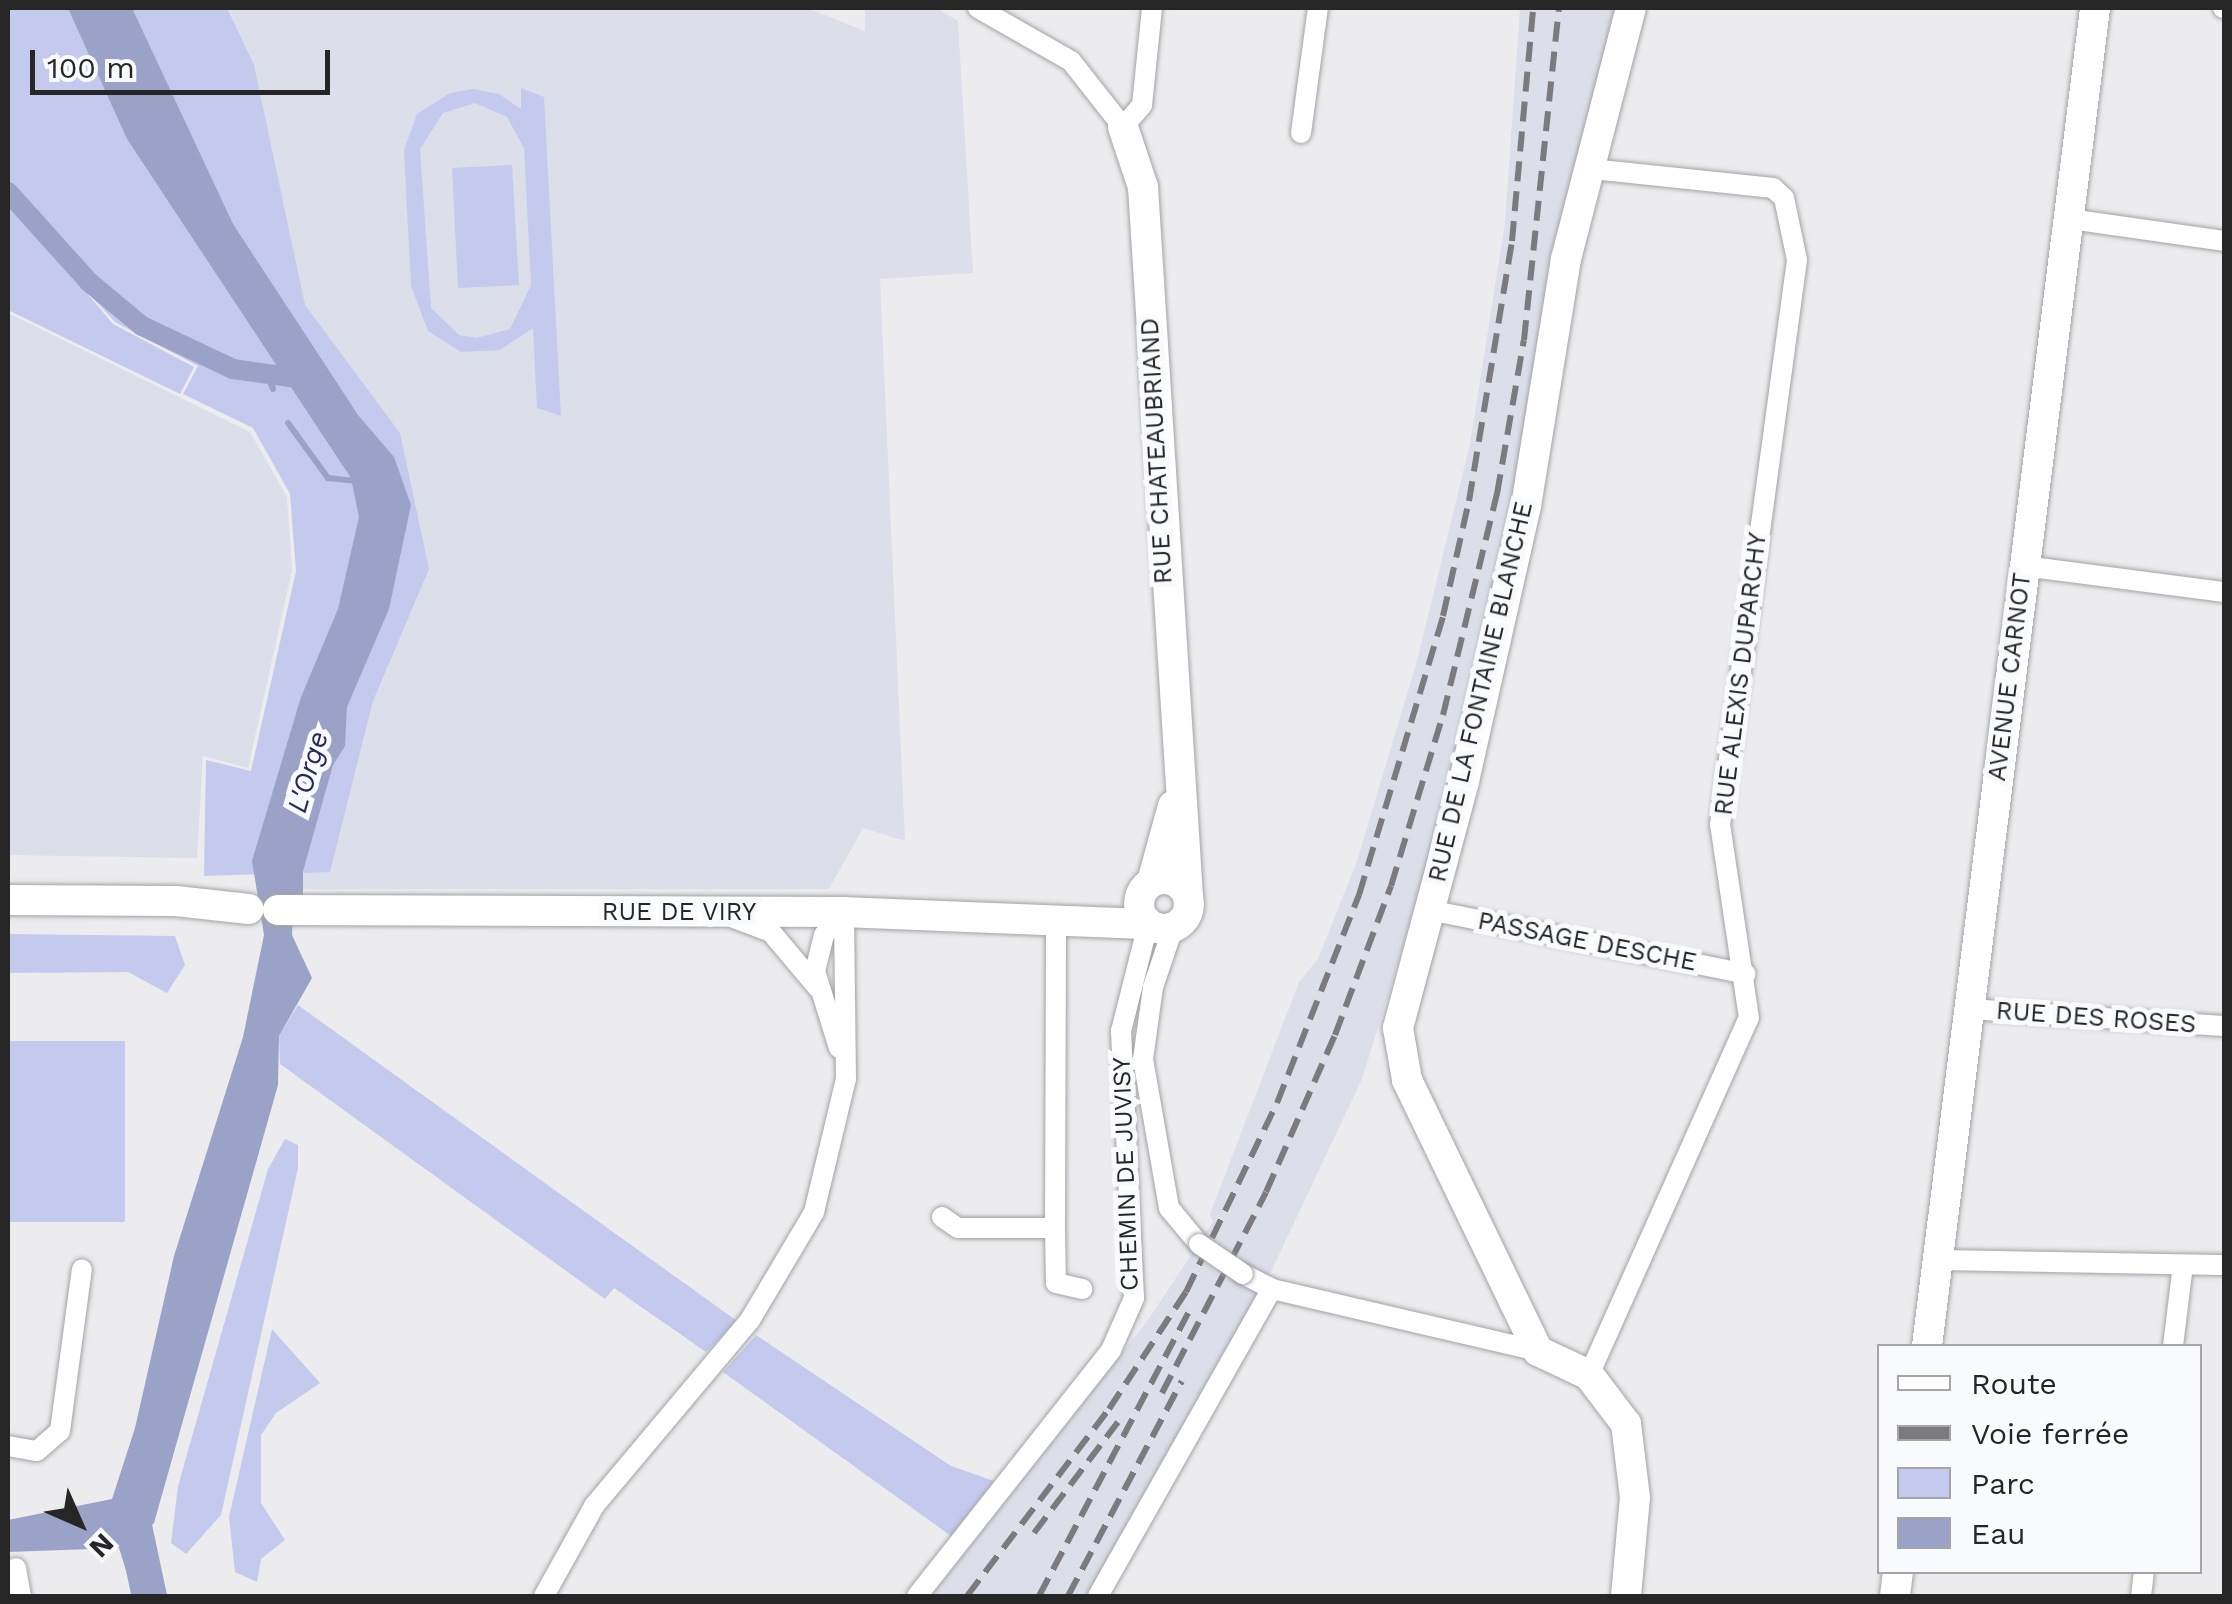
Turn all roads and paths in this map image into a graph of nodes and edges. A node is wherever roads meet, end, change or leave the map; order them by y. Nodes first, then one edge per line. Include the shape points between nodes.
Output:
1 (978, 8) edge
2 (1152, 8) edge
3 (1310, 8) edge
4 (1318, 8) edge
5 (1631, 8) edge
6 (2095, 8) edge
7 (1122, 127) junction
8 (1301, 133) dead end
9 (1591, 169) junction
10 (2070, 219) junction
11 (2224, 241) edge
12 (2024, 566) junction
13 (2224, 592) edge
14 (1176, 778) junction
15 (1147, 887) junction
16 (1188, 898) junction
17 (8, 900) edge
18 (1428, 910) junction
19 (276, 911) junction
20 (720, 912) junction
21 (844, 912) junction
22 (1056, 916) junction
23 (8, 917) edge
24 (1160, 926) junction
25 (1746, 974) junction
26 (821, 992) junction
27 (1968, 1009) junction
28 (2224, 1026) edge
29 (846, 1079) junction
30 (942, 1218) dead end
31 (1055, 1228) junction
32 (1938, 1260) junction
33 (2184, 1265) junction
34 (2224, 1266) edge
35 (82, 1269) dead end
36 (1082, 1289) dead end
37 (1272, 1289) junction
38 (1927, 1344) edge
39 (2173, 1344) edge
40 (1538, 1351) junction
41 (1589, 1375) junction
42 (8, 1446) edge
43 (16, 1568) dead end
44 (22, 1596) edge
45 (544, 1596) edge
46 (917, 1596) edge
47 (1098, 1596) edge
48 (1626, 1596) edge

1 - 7 street via 1071,62
2 - 7 street via 1142,104
3 - 4 street
4 - 8 street
5 - 9 street, RUE DE LA FONTAINE BLANCHE
6 - 10 street, AVENUE CARNOT
7 - 14 street, RUE CHATEAUBRIAND via 1144,187
9 - 18 street, RUE DE LA FONTAINE BLANCHE via 1566,259 1522,524
9 - 25 street, RUE ALEXIS DUPARCHY via 1780,192 1797,260 1720,825
10 - 11 street
10 - 12 street, AVENUE CARNOT
12 - 13 street
12 - 27 street, AVENUE CARNOT
14 - 15 street, RUE CHATEAUBRIAND
14 - 16 street, RUE CHATEAUBRIAND
15 - 16 street via 1174,881
15 - 22 street, RUE DE VIRY
15 - 24 street via 1139,911
16 - 24 street via 1188,912
17 - 19 street via 192,902
18 - 25 street, PASSAGE DESCHE
18 - 40 street, RUE DE LA FONTAINE BLANCHE via 1402,1008 1401,1064
19 - 20 street, RUE DE VIRY
19 - 23 street
20 - 21 street, RUE DE VIRY
20 - 26 street via 771,932
21 - 22 street, RUE DE VIRY
21 - 26 street via 818,953
21 - 29 street
22 - 24 street, RUE DE VIRY
22 - 31 street
24 - 37 street, bridge via 1143,1059 1169,1208 1200,1244
24 - 46 street, CHEMIN DE JUVISY via 1121,1031 1134,1298 1111,1350
25 - 41 street, RUE ALEXIS DUPARCHY via 1749,1018
26 - 29 street
27 - 28 street, RUE DES ROSES
27 - 32 street, AVENUE CARNOT
29 - 45 street via 826,1176 784,1270 594,1506
30 - 31 street via 958,1228
31 - 36 street via 1056,1283
32 - 33 street
32 - 38 street, AVENUE CARNOT
33 - 34 street
33 - 39 street
35 - 42 street via 60,1432 36,1451
37 - 40 street
37 - 47 street
40 - 41 street
41 - 48 street via 1626,1424 1634,1453
43 - 44 street

